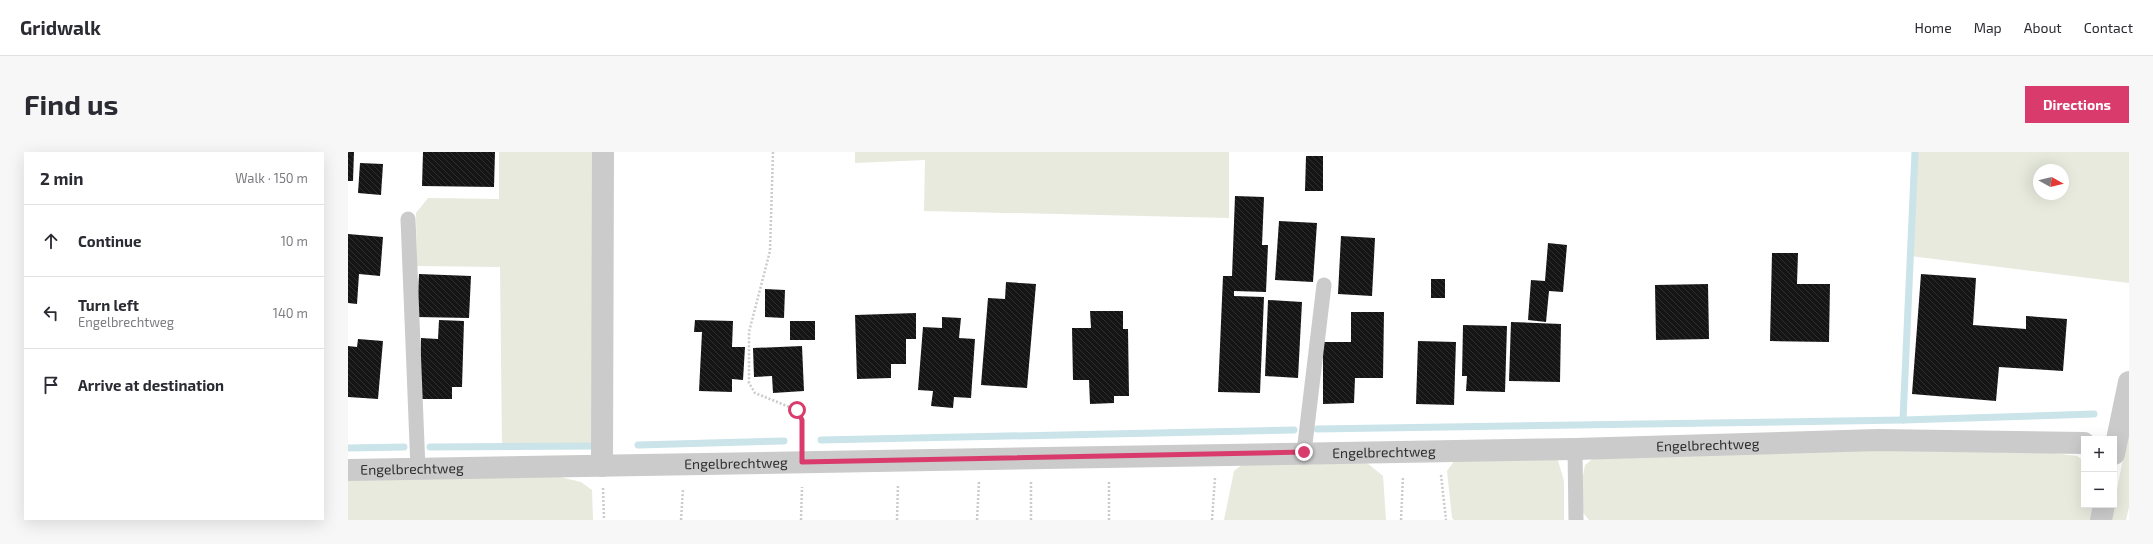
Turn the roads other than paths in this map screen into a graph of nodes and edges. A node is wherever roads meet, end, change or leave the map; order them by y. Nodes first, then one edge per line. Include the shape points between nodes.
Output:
1 (603, 152) edge
2 (408, 219) dead end
3 (1324, 285) dead end
4 (2129, 382) edge
5 (2117, 437) edge
6 (2081, 443) edge
7 (1575, 449) junction
8 (1304, 452) junction
9 (602, 466) junction
10 (418, 469) junction
11 (348, 470) edge
12 (2103, 508) edge
13 (1576, 520) edge
14 (2101, 520) edge

1 - 9 street
2 - 10 lane
3 - 8 lane
4 - 5 street
6 - 7 street, Engelbrechtweg via 1878,440
7 - 8 street, Engelbrechtweg
7 - 13 lane
8 - 9 street, Engelbrechtweg
9 - 10 street, Engelbrechtweg
10 - 11 street, Engelbrechtweg
12 - 14 street

